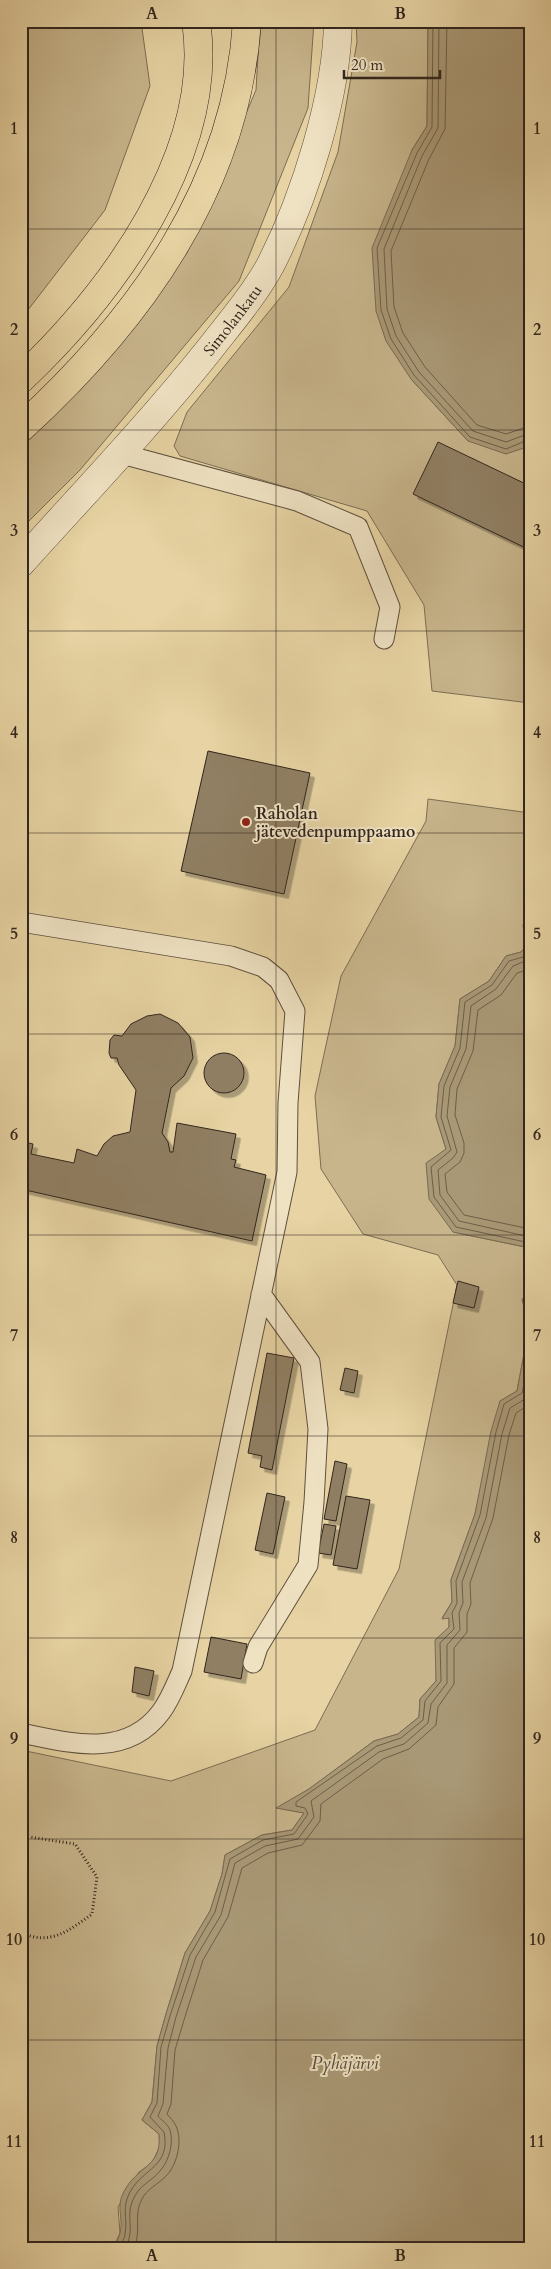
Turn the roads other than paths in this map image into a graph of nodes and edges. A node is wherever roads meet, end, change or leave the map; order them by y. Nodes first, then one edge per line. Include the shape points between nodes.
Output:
1 (196, 21) edge
2 (247, 21) edge
3 (338, 21) edge
4 (21, 379) edge
5 (21, 428) edge
6 (122, 454) junction
7 (21, 562) edge
8 (384, 639) dead end
9 (21, 922) edge
10 (260, 1294) junction
11 (253, 1663) dead end
12 (21, 1733) edge

1 - 4 highway via 199,39 197,84 190,123 168,182 140,237 98,296
2 - 5 highway via 240,84 227,135 187,227 122,323
3 - 6 street, Simolankatu via 338,40 322,126 302,192 270,265 228,325
6 - 7 street, Simolankatu
6 - 8 lane via 297,501 358,527 390,607
9 - 10 lane via 231,956 263,967 279,980 295,1010 287,1172
10 - 11 lane via 310,1362 318,1429 308,1565 258,1647
10 - 12 lane via 182,1671 161,1712 142,1732 124,1741 92,1746

